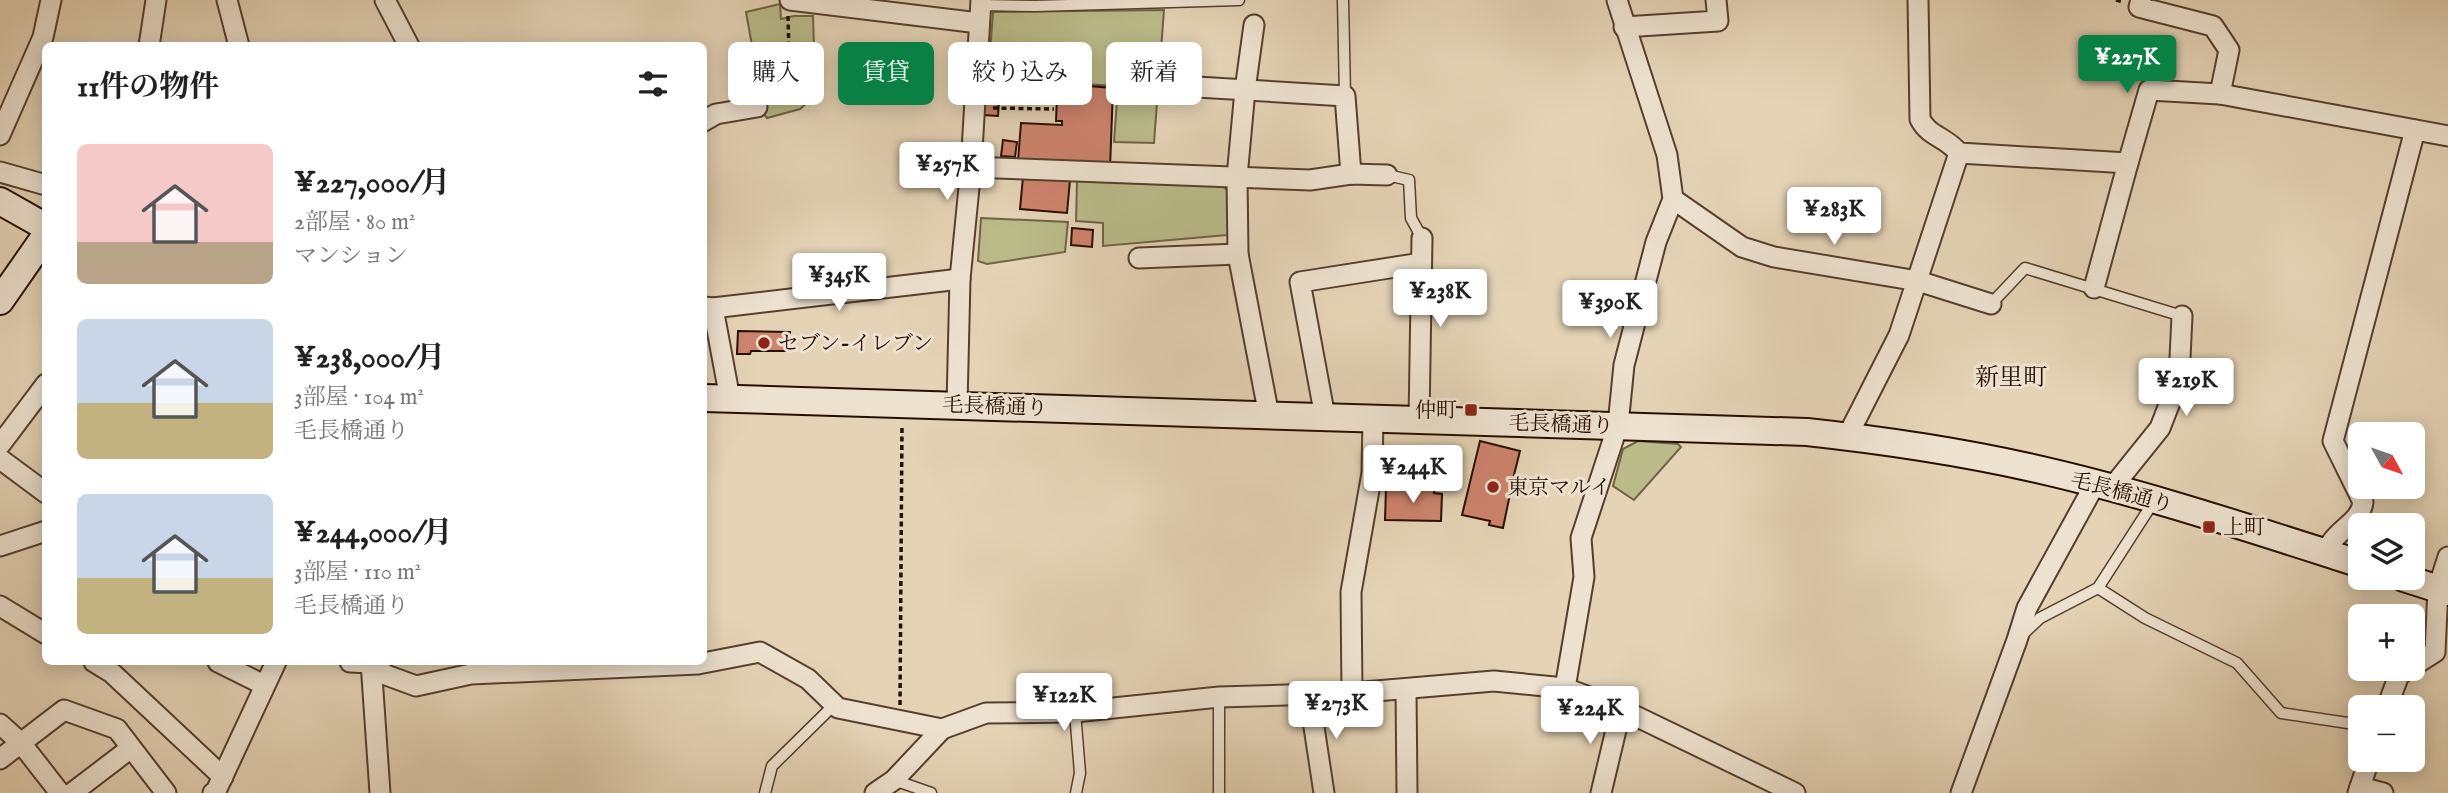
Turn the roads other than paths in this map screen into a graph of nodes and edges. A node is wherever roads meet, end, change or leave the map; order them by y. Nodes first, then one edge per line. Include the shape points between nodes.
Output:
1 (51, 0) edge
2 (156, 0) edge
3 (227, 0) edge
4 (385, 0) edge
5 (1239, 0) edge
6 (1343, 0) edge
7 (1617, 0) edge
8 (1716, 0) edge
9 (1918, 0) edge
10 (2141, 0) edge
11 (789, 8) edge
12 (980, 9) edge
13 (1254, 25) dead end
14 (1624, 27) junction
15 (150, 42) edge
16 (238, 42) edge
17 (407, 42) edge
18 (1202, 88) edge
19 (1245, 90) junction
20 (2220, 94) junction
21 (1345, 96) junction
22 (757, 107) dead end
23 (707, 119) edge
24 (2415, 130) junction
25 (0, 135) edge
26 (2448, 136) edge
27 (1959, 153) junction
28 (2128, 163) junction
29 (971, 167) junction
30 (0, 172) edge
31 (1352, 174) junction
32 (1387, 175) joint
33 (1237, 177) junction
34 (42, 184) edge
35 (1673, 199) junction
36 (0, 201) edge
37 (42, 225) edge
38 (1422, 238) joint
39 (42, 241) edge
40 (1238, 254) junction
41 (1139, 258) dead end
42 (1421, 263) junction
43 (960, 279) junction
44 (1918, 281) junction
45 (2094, 288) junction
46 (0, 300) edge
47 (1991, 304) joint
48 (708, 308) edge
49 (2182, 316) joint
50 (42, 389) edge
51 (707, 398) edge
52 (730, 399) junction
53 (957, 405) junction
54 (1269, 415) junction
55 (1325, 417) junction
56 (1373, 418) junction
57 (1419, 420) junction
58 (1618, 425) junction
59 (1847, 437) junction
60 (0, 446) edge
61 (0, 459) edge
62 (2103, 486) junction
63 (42, 490) edge
64 (2154, 500) junction
65 (42, 532) edge
66 (0, 546) edge
67 (2325, 552) junction
68 (2448, 557) edge
69 (2348, 560) edge
70 (2425, 584) edge
71 (2098, 587) junction
72 (2443, 590) edge
73 (0, 607) edge
74 (42, 632) edge
75 (2017, 640) junction
76 (2425, 658) edge
77 (707, 662) edge
78 (224, 665) edge
79 (274, 665) edge
80 (371, 665) edge
81 (374, 665) edge
82 (622, 665) edge
83 (545, 666) edge
84 (115, 667) edge
85 (264, 685) junction
86 (1565, 688) junction
87 (1405, 689) junction
88 (1352, 694) junction
89 (1309, 695) junction
90 (1219, 697) junction
91 (834, 705) junction
92 (1621, 709) junction
93 (1074, 712) junction
94 (2348, 723) edge
95 (0, 724) edge
96 (942, 729) junction
97 (21, 743) junction
98 (131, 748) junction
99 (0, 759) edge
100 (2365, 772) edge
101 (894, 780) junction
102 (218, 785) edge
103 (2359, 790) edge
104 (60, 793) edge
105 (72, 793) edge
106 (166, 793) edge
107 (380, 793) edge
108 (765, 793) edge
109 (875, 793) edge
110 (931, 793) edge
111 (1076, 793) edge
112 (1219, 793) edge
113 (1324, 793) edge
114 (1407, 793) edge
115 (1601, 793) edge
116 (1796, 793) edge
117 (1961, 793) edge
118 (2383, 793) edge

1 - 25 street via 43,37
2 - 15 street
3 - 16 street
4 - 17 street
5 - 12 lane
6 - 21 lane
7 - 14 street
8 - 14 street via 1718,21
9 - 27 street via 1920,119 1925,130 1951,143
10 - 20 street via 2139,7 2213,26 2229,50
11 - 12 street
12 - 29 street
13 - 19 street
14 - 35 street via 1667,155
18 - 19 street
19 - 21 street
19 - 33 street
20 - 24 street
20 - 28 street via 2150,90
21 - 31 street
22 - 23 street
24 - 26 street
24 - 67 street via 2333,441 2362,508
27 - 28 street
27 - 44 street
28 - 45 street
29 - 33 street
29 - 43 street
30 - 34 street
31 - 32 street
31 - 33 street via 1310,180
32 - 38 lane via 1409,180 1411,218
33 - 40 street
35 - 44 street via 1742,247 1774,257
35 - 58 street via 1656,243 1624,365
36 - 37 street
38 - 42 street
39 - 46 street
40 - 41 street
40 - 54 street
42 - 55 street via 1300,282
42 - 57 street
43 - 48 street
43 - 53 street
44 - 47 street
44 - 59 street via 1899,335
45 - 47 lane via 2025,268
45 - 49 lane
48 - 52 street
49 - 62 street via 2179,379 2160,428
50 - 60 street
51 - 52 street, 毛長橋通り
52 - 53 street, 毛長橋通り
53 - 54 street, 毛長橋通り
54 - 55 street, 毛長橋通り
55 - 56 street, 毛長橋通り
56 - 57 street, 毛長橋通り
56 - 88 street via 1372,473 1351,592
57 - 58 street, 毛長橋通り
58 - 59 street, 毛長橋通り
58 - 86 street via 1581,538 1584,577
59 - 62 street, 毛長橋通り via 2028,467
61 - 63 street
62 - 64 street, 毛長橋通り
62 - 75 street via 2027,608
64 - 67 street, 毛長橋通り
64 - 71 lane
65 - 66 street
67 - 69 street, 毛長橋通り
68 - 72 street
70 - 72 street
71 - 75 lane via 2040,618
71 - 94 lane via 2145,618 2237,663 2281,713
72 - 76 street via 2435,652
73 - 74 street
75 - 117 street
77 - 91 street via 760,652 807,679
78 - 85 street
79 - 85 street
80 - 107 street
81 - 83 street via 386,675 416,686
82 - 83 street
84 - 102 street
85 - 102 street
86 - 87 street via 1494,681
86 - 92 street
87 - 88 street
87 - 114 street
88 - 89 street
89 - 90 street
89 - 113 street
90 - 93 street
90 - 112 lane
91 - 96 street
91 - 108 lane via 772,766
92 - 115 street
92 - 116 street
93 - 96 street via 986,713
93 - 111 lane via 1080,773
95 - 97 street
96 - 101 street
97 - 98 street via 64,710 117,729
97 - 99 street
97 - 104 street
98 - 105 street
98 - 106 street
100 - 103 street
101 - 109 street
101 - 110 lane
103 - 118 street

